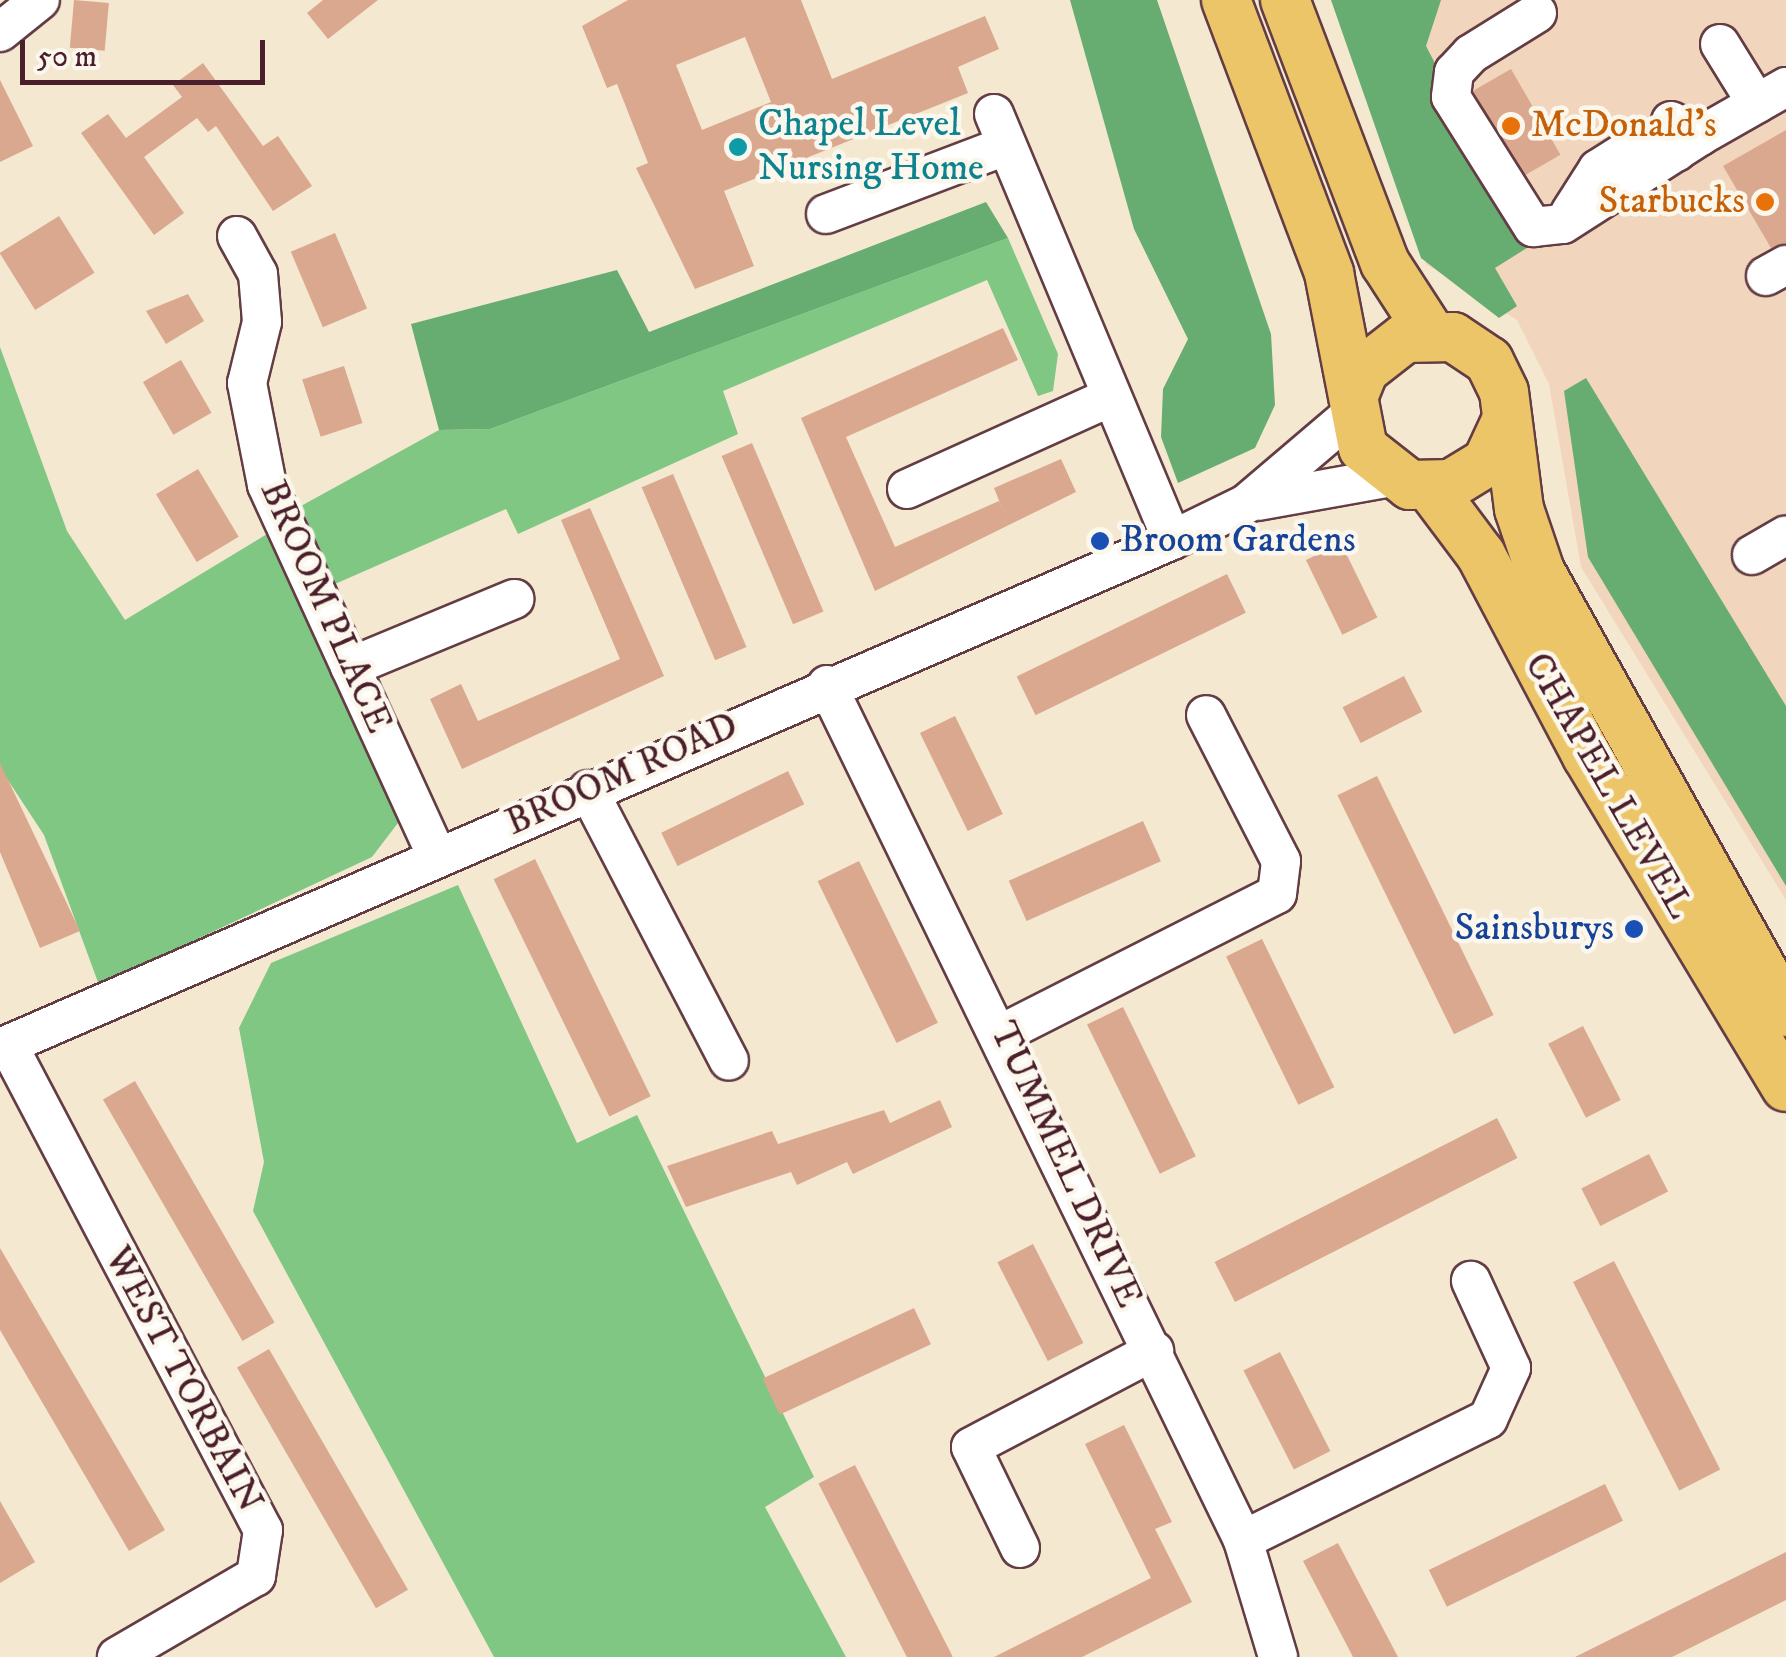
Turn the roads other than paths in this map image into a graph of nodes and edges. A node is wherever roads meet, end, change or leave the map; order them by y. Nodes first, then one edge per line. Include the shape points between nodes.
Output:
1 (40, 0) edge
2 (1226, 0) edge
3 (1286, 0) edge
4 (1538, 13) dead end
5 (0, 32) edge
6 (1720, 44) dead end
7 (1771, 96) edge
8 (826, 214) dead end
9 (237, 236) dead end
10 (1431, 334) junction
11 (1106, 400) junction
12 (1354, 404) junction
13 (1506, 423) junction
14 (1411, 482) junction
15 (907, 488) dead end
16 (1246, 504) junction
17 (1786, 534) edge
18 (1172, 540) junction
19 (1752, 555) dead end
20 (514, 599) dead end
21 (350, 667) junction
22 (827, 684) junction
23 (1206, 716) dead end
24 (588, 790) junction
25 (436, 856) junction
26 (1786, 1012) edge
27 (1003, 1033) junction
28 (4, 1047) edge
29 (729, 1060) dead end
30 (1786, 1088) edge
31 (1471, 1282) dead end
32 (1154, 1351) junction
33 (1243, 1540) junction
34 (1020, 1548) dead end
35 (117, 1657) edge
36 (1278, 1657) edge

1 - 5 street
2 - 12 main road, CHAPEL LEVEL via 1328,273
3 - 10 main road via 1385,263
4 - 7 street via 1470,54 1454,72 1451,97 1532,228 1563,224 1682,136
6 - 7 street
8 - 11 street via 1000,130
9 - 21 street, BROOM PLACE via 258,274 262,322 248,383 267,485
10 - 12 main road via 1382,350
10 - 13 main road, CHAPEL LEVEL via 1489,361
11 - 15 street
11 - 18 street
12 - 14 main road, CHAPEL LEVEL via 1363,448
12 - 16 street, BROOM ROAD
13 - 14 main road via 1470,476
13 - 26 main road, CHAPEL LEVEL via 1519,509 1567,629
14 - 16 street, BROOM ROAD
14 - 30 main road, CHAPEL LEVEL via 1481,555 1587,756
16 - 18 street, BROOM ROAD
17 - 19 street
18 - 22 street, BROOM ROAD
20 - 21 street
21 - 25 street, BROOM PLACE
22 - 24 street, BROOM ROAD
22 - 27 street, TUMMEL DRIVE
23 - 27 street via 1280,861 1277,894
24 - 25 street, BROOM ROAD
24 - 29 street
25 - 28 street, BROOM ROAD
27 - 32 street, TUMMEL DRIVE
28 - 35 street, WEST TORBAIN via 263,1530 256,1576
31 - 33 street via 1511,1368 1488,1418
32 - 33 street, TUMMEL DRIVE
32 - 34 street via 971,1447
33 - 36 street, TUMMEL DRIVE

